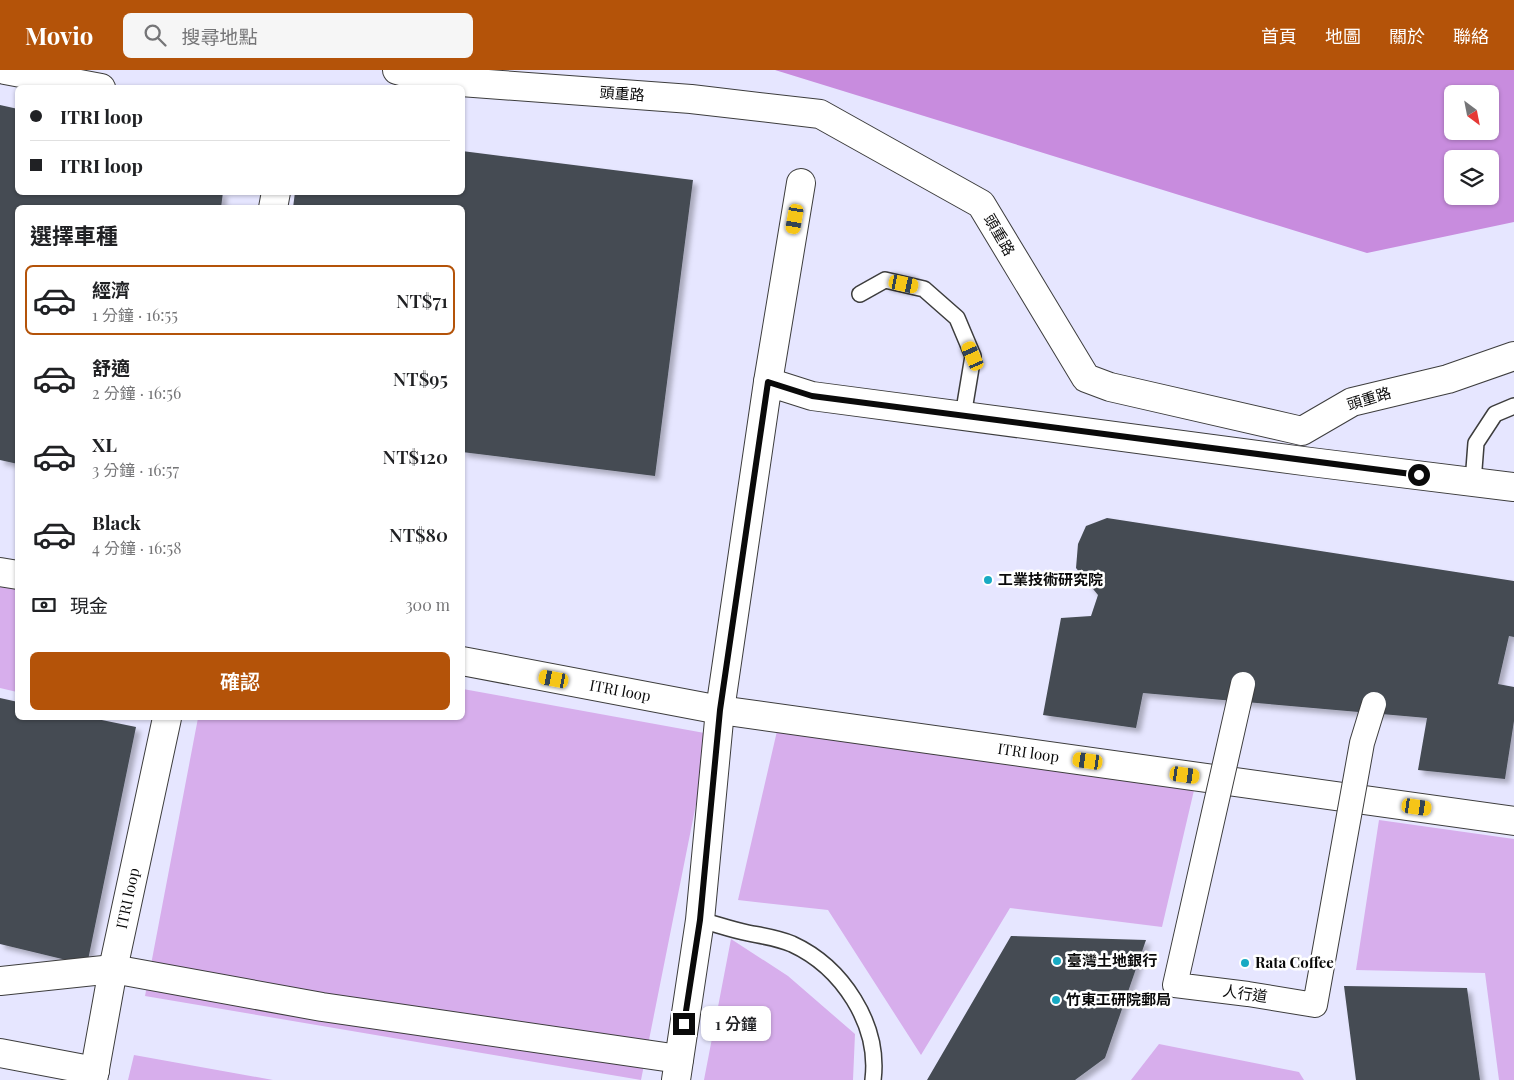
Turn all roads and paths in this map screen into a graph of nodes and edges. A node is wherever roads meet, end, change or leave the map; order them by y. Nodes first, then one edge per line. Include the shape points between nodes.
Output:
1 (6, 70) edge
2 (397, 70) edge
3 (85, 85) edge
4 (801, 183) dead end
5 (860, 294) dead end
6 (1514, 356) edge
7 (768, 382) junction
8 (1514, 406) edge
9 (963, 416) junction
10 (1473, 482) junction
11 (1514, 487) edge
12 (0, 572) edge
13 (15, 575) edge
14 (465, 663) edge
15 (1243, 684) dead end
16 (1374, 704) dead end
17 (720, 710) junction
18 (167, 720) edge
19 (1514, 821) edge
20 (700, 920) junction
21 (113, 970) junction
22 (0, 981) edge
23 (0, 1053) edge
24 (677, 1069) edge
25 (94, 1076) edge
26 (873, 1080) edge

1 - 3 street
2 - 6 street, 頭重路 via 434,80 691,99 820,114 981,204 1086,378 1110,387 1302,431 1352,402 1448,379
4 - 7 street
5 - 9 lane via 885,280 924,289 957,318 973,356
7 - 9 street via 812,396
7 - 17 street
8 - 10 lane via 1495,414 1476,443
9 - 10 street
10 - 11 street
12 - 13 street
14 - 17 street, ITRI loop
15 - 16 street, 人行道, bridge via 1175,985 1315,1006 1362,743
17 - 19 street, ITRI loop
17 - 20 street
18 - 21 street, ITRI loop
20 - 24 street
20 - 26 lane via 792,944 830,970 859,1007 872,1052
21 - 22 street
21 - 24 street
21 - 25 street, ITRI loop
23 - 25 street

